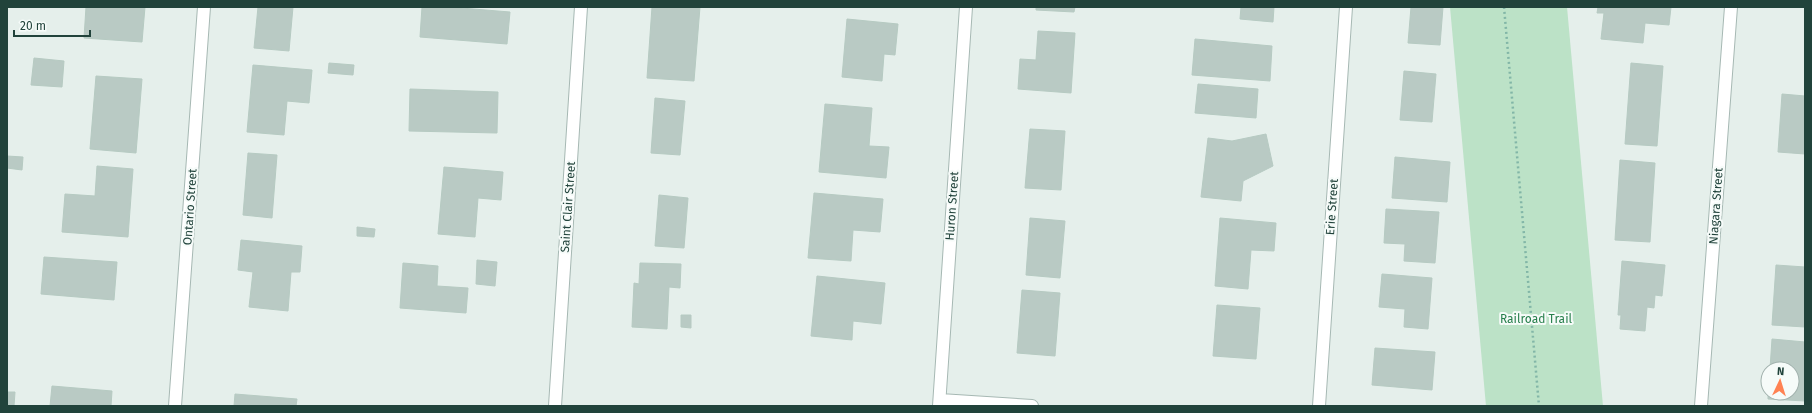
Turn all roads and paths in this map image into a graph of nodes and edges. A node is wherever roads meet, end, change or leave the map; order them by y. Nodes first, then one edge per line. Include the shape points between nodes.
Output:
1 (204, 7) edge
2 (581, 7) edge
3 (966, 7) edge
4 (1346, 7) edge
5 (1504, 7) edge
6 (1731, 7) edge
7 (939, 403) edge
8 (176, 406) edge
9 (555, 406) edge
10 (1032, 406) edge
11 (1319, 406) edge
12 (1539, 406) edge
13 (1701, 406) edge

1 - 8 street, Ontario Street
2 - 9 street, Saint Clair Street
3 - 7 street, Huron Street
4 - 11 street, Erie Street
5 - 12 path
6 - 13 street, Niagara Street
7 - 10 street

